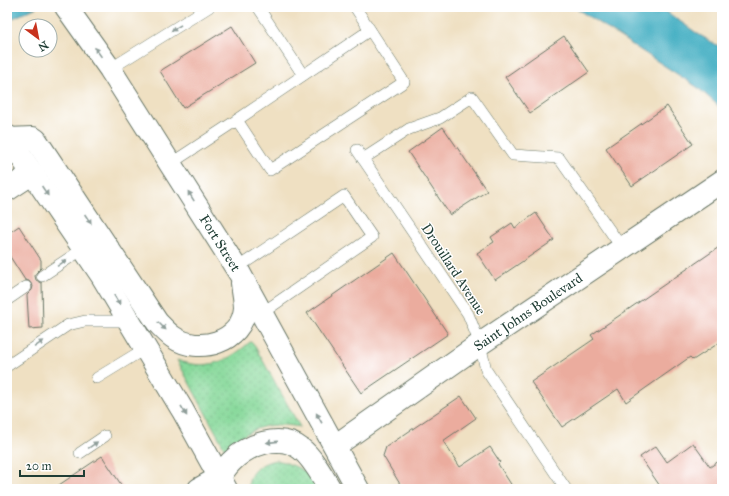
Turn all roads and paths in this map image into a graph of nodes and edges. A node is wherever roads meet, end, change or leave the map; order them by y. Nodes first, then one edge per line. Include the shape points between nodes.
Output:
1 (66, 7) edge
2 (209, 7) edge
3 (258, 7) edge
4 (355, 7) edge
5 (370, 30) junction
6 (110, 69) junction
7 (303, 76) junction
8 (237, 120) junction
9 (8, 138) edge
10 (170, 164) junction
11 (33, 173) junction
12 (722, 181) edge
13 (7, 190) edge
14 (622, 248) junction
15 (83, 249) junction
16 (238, 271) junction
17 (42, 276) dead end
18 (26, 287) dead end
19 (7, 300) edge
20 (262, 312) junction
21 (129, 321) junction
22 (480, 344) junction
23 (146, 348) junction
24 (7, 366) edge
25 (97, 378) dead end
26 (105, 436) dead end
27 (335, 446) junction
28 (80, 453) dead end
29 (223, 483) edge
30 (199, 489) edge
31 (330, 489) edge
32 (358, 489) edge
33 (566, 489) edge

6 -> 1 main road, Fort Street
2 -> 6 lane
3 - 7 lane
4 - 5 lane
5 - 7 lane
5 - 8 lane via 404,82 270,170
6 - 10 main road, Fort Street
7 - 8 lane
8 - 10 lane
9 - 11 main road
9 -> 16 main road via 36,140 157,322 173,338 192,345 204,346 231,335 242,320 245,308
16 -> 10 main road, Fort Street
11 - 13 main road
11 -> 15 main road
12 - 14 main road, Saint Johns Boulevard
14 - 22 main road, Saint Johns Boulevard
14 - 22 lane, Drouillard Avenue via 559,158 513,155 472,97 440,118 409,129 360,155 468,314
17 -> 15 lane
15 -> 21 main road
16 - 20 main road, Fort Street
16 - 20 lane via 344,196 372,237
18 - 19 lane
27 -> 20 main road, Fort Street
21 - 23 main road
24 -> 21 lane via 68,325 85,321
22 - 27 main road, Saint Johns Boulevard
22 - 33 lane, Drouillard Avenue via 486,370
23 - 25 lane
23 -> 29 main road
28 -> 26 lane
27 - 32 main road, Fort Street
29 - 30 main road
31 -> 29 main road via 301,449 282,441 268,442 244,451 230,462

